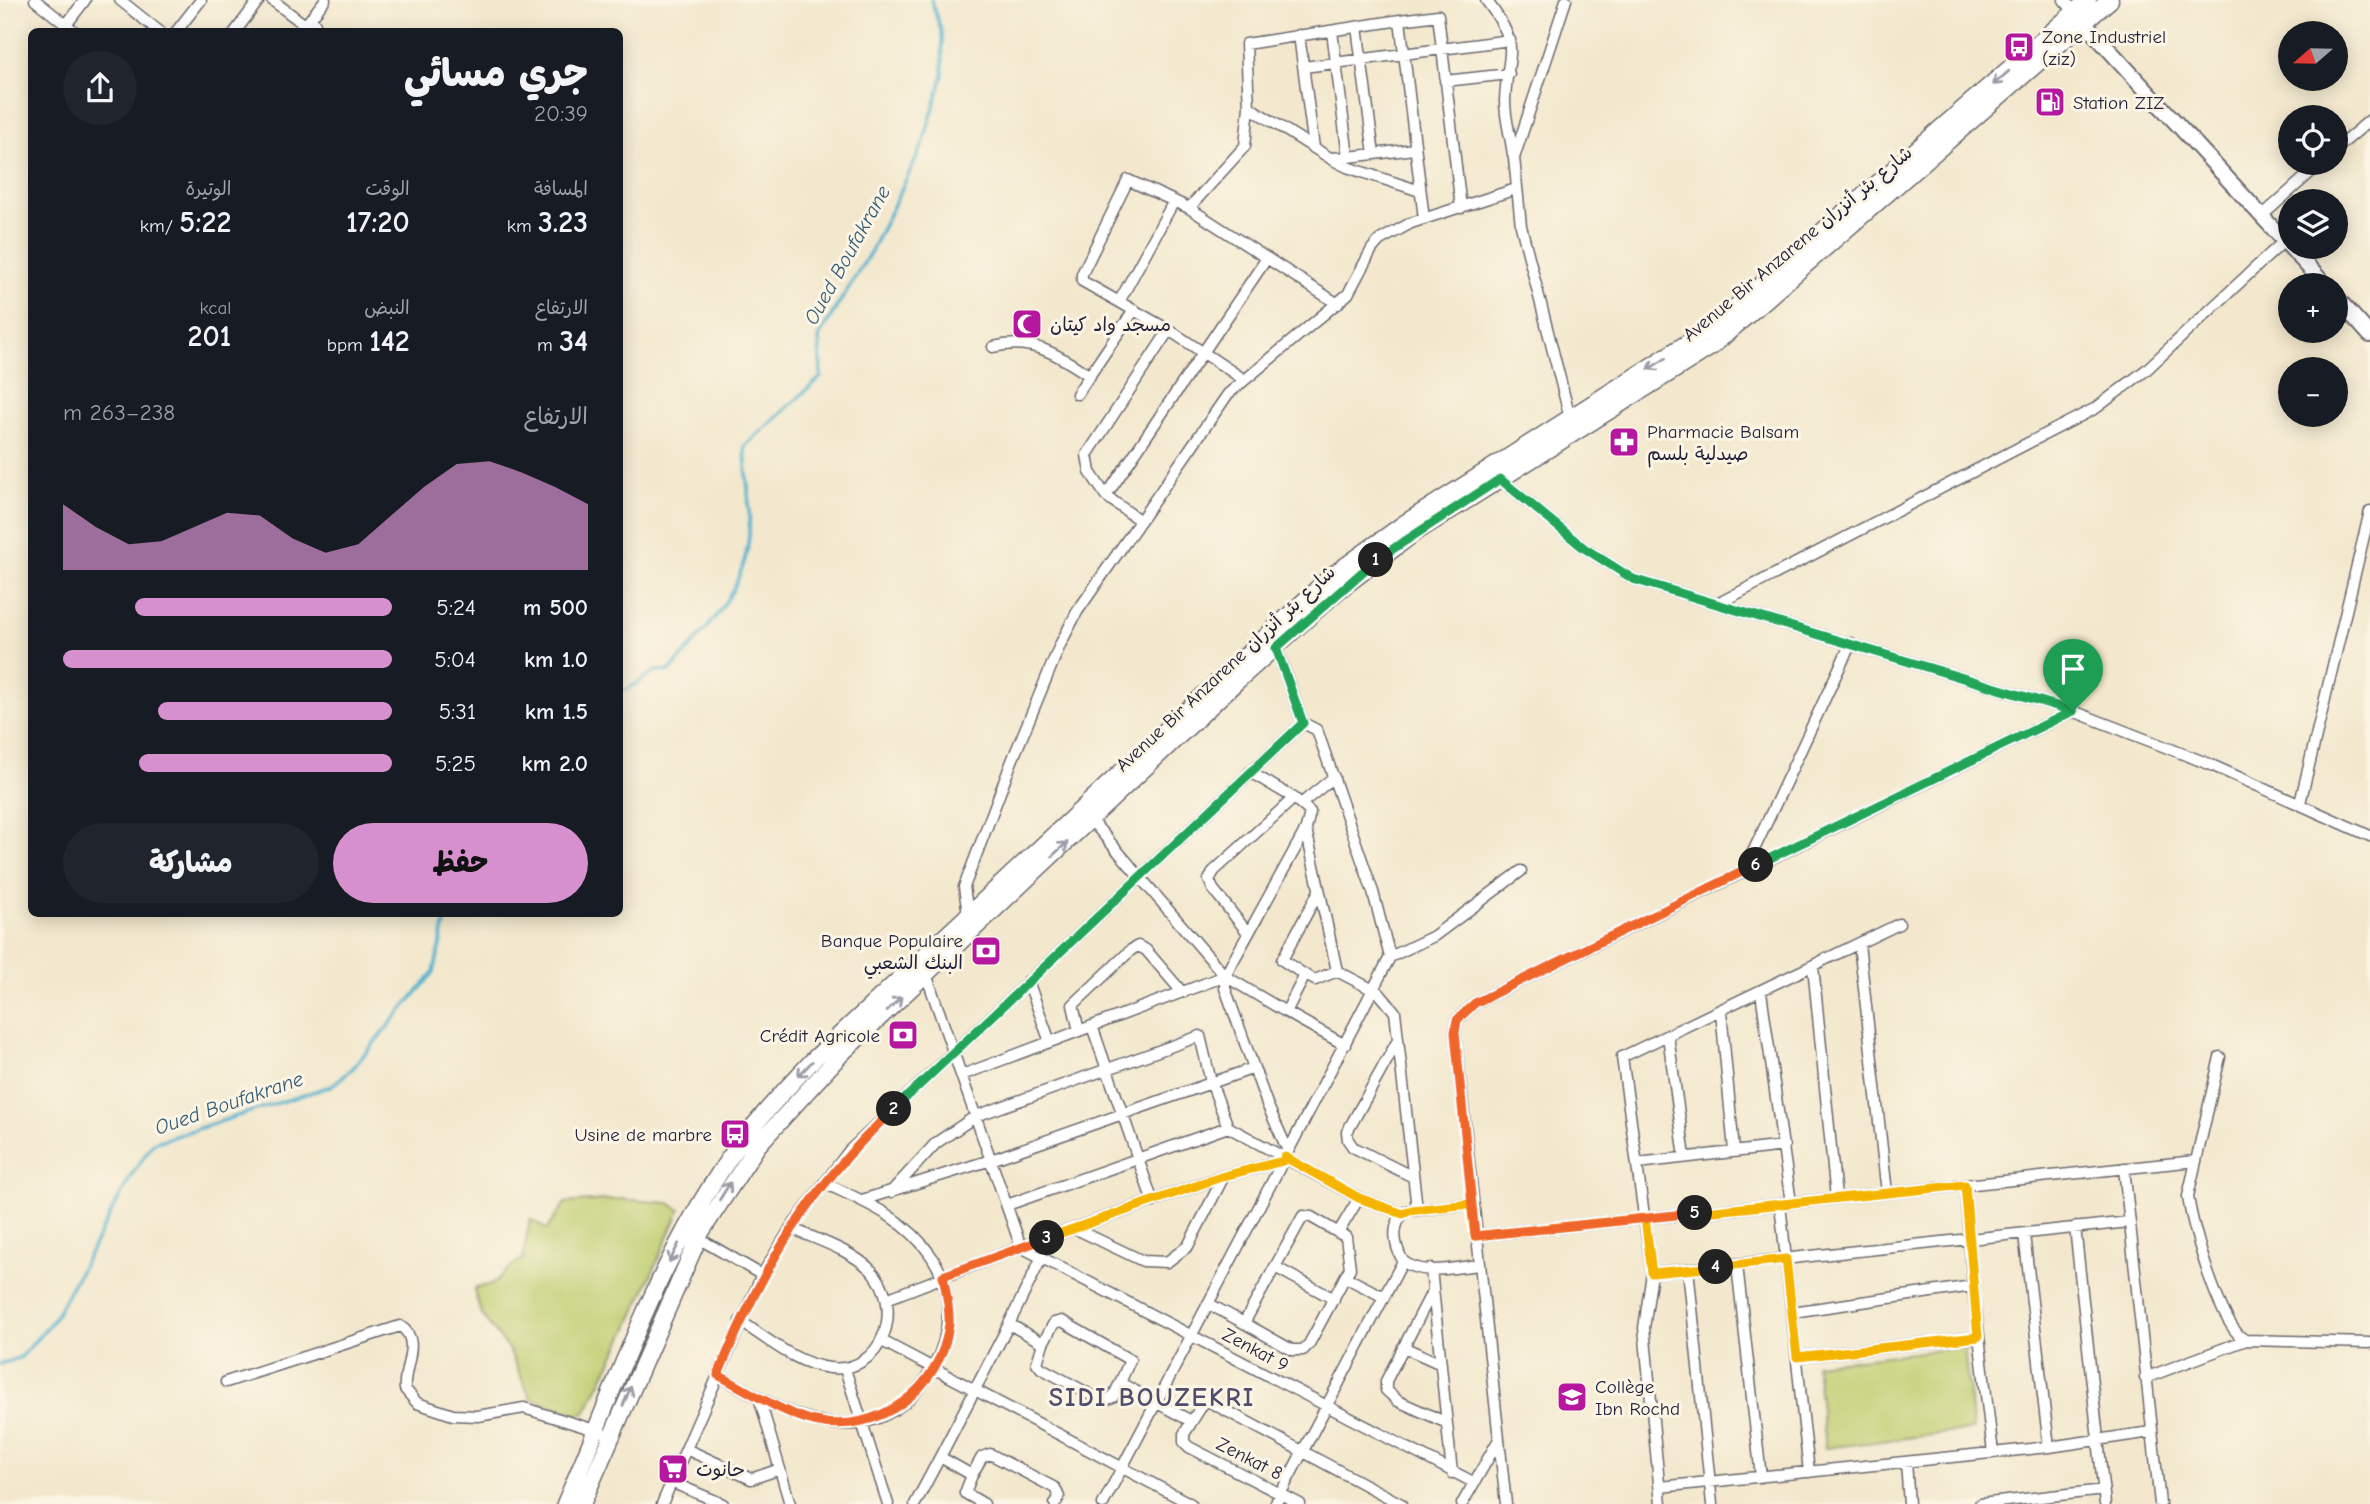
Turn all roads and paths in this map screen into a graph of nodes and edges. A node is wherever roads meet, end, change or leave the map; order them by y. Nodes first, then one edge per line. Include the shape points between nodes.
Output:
1 (35, 0) edge
2 (85, 0) edge
3 (121, 0) edge
4 (259, 0) edge
5 (272, 0) edge
6 (325, 0) edge
7 (1566, 0) edge
8 (2088, 0) edge
9 (2110, 0) edge
10 (200, 1) edge
11 (1489, 2) edge
12 (2075, 11) edge
13 (1400, 20) junction
14 (66, 25) junction
15 (305, 25) edge
16 (1357, 27) junction
17 (70, 28) edge
18 (155, 28) edge
19 (179, 28) edge
20 (238, 28) edge
21 (1332, 31) junction
22 (1299, 35) junction
23 (1510, 40) junction
24 (1442, 49) junction
25 (1404, 53) junction
26 (1362, 59) junction
27 (1336, 62) junction
28 (1304, 67) junction
29 (1509, 74) junction
30 (1445, 81) junction
31 (1249, 107) junction
32 (2370, 120) edge
33 (2348, 139) edge
34 (1314, 148) junction
35 (1414, 149) junction
36 (1374, 154) junction
37 (1348, 157) junction
38 (1330, 158) junction
39 (1514, 158) junction
40 (2308, 175) edge
41 (1516, 189) junction
42 (1420, 191) junction
43 (1174, 201) junction
44 (1189, 208) junction
45 (1461, 208) junction
46 (2263, 215) junction
47 (1423, 219) junction
48 (2278, 232) edge
49 (2278, 247) edge
50 (1267, 258) junction
51 (2302, 259) edge
52 (2314, 273) edge
53 (1119, 302) junction
54 (1338, 304) junction
55 (1134, 310) junction
56 (2348, 310) edge
57 (1169, 330) junction
58 (2370, 335) edge
59 (993, 347) dead end
60 (1205, 353) junction
61 (1090, 376) junction
62 (1243, 379) junction
63 (1077, 394) dead end
64 (1570, 418) junction
65 (1500, 479) junction
66 (1106, 496) junction
67 (2370, 511) edge
68 (1139, 520) junction
69 (1717, 604) junction
70 (1851, 643) junction
71 (1276, 648) junction
72 (2073, 711) junction
73 (1303, 723) junction
74 (1250, 772) junction
75 (1334, 777) junction
76 (1298, 800) junction
77 (2300, 803) junction
78 (1091, 820) junction
79 (1306, 829) junction
80 (2370, 836) edge
81 (1521, 871) dead end
82 (1744, 871) junction
83 (1141, 876) junction
84 (1319, 891) junction
85 (968, 914) junction
86 (1899, 924) dead end
87 (1248, 933) junction
88 (1858, 944) junction
89 (1390, 957) junction
90 (1813, 966) junction
91 (1337, 971) junction
92 (926, 974) junction
93 (1305, 975) junction
94 (1225, 976) junction
95 (1028, 981) junction
96 (1373, 990) junction
97 (1182, 992) junction
98 (1761, 992) junction
99 (1286, 1012) junction
100 (1721, 1012) junction
101 (1092, 1026) junction
102 (1079, 1031) junction
103 (1668, 1036) junction
104 (1399, 1039) junction
105 (1050, 1042) junction
106 (1345, 1045) junction
107 (954, 1051) junction
108 (2220, 1057) dead end
109 (1107, 1068) junction
110 (1254, 1068) junction
111 (962, 1075) junction
112 (1211, 1083) junction
113 (1122, 1114) junction
114 (976, 1115) junction
115 (1228, 1127) junction
116 (1784, 1146) junction
117 (1734, 1152) junction
118 (1285, 1157) junction
119 (1685, 1157) junction
120 (1138, 1159) junction
121 (991, 1160) junction
122 (2195, 1161) junction
123 (1638, 1163) junction
124 (2124, 1168) junction
125 (1224, 1176) junction
126 (1412, 1177) junction
127 (824, 1183) junction
128 (1965, 1185) junction
129 (891, 1192) junction
130 (1886, 1193) junction
131 (1359, 1198) junction
132 (1836, 1198) junction
133 (862, 1200) junction
134 (1153, 1202) junction
135 (1791, 1203) junction
136 (1471, 1204) junction
137 (1780, 1204) junction
138 (1007, 1205) junction
139 (1417, 1209) junction
140 (1403, 1214) junction
141 (1645, 1218) junction
142 (2129, 1222) junction
143 (2075, 1227) junction
144 (791, 1228) junction
145 (1076, 1228) junction
146 (2024, 1234) junction
147 (1342, 1235) junction
148 (1475, 1236) junction
149 (698, 1238) junction
150 (1969, 1240) junction
151 (1021, 1247) junction
152 (1042, 1258) junction
153 (1786, 1259) junction
154 (1403, 1261) junction
155 (1479, 1265) junction
156 (1737, 1265) junction
157 (1275, 1267) junction
158 (1432, 1269) junction
159 (1688, 1269) junction
160 (1652, 1273) junction
161 (762, 1275) junction
162 (1348, 1275) junction
163 (943, 1276) junction
164 (1973, 1286) junction
165 (1432, 1294) junction
166 (1384, 1297) junction
167 (889, 1298) junction
168 (1334, 1299) junction
169 (1209, 1304) junction
170 (1792, 1312) junction
171 (740, 1321) junction
172 (1244, 1323) junction
173 (1009, 1324) junction
174 (1192, 1335) junction
175 (1978, 1337) junction
176 (2246, 1340) junction
177 (882, 1341) junction
178 (1044, 1343) junction
179 (2370, 1343) edge
180 (1404, 1347) junction
181 (1797, 1357) junction
182 (1441, 1364) junction
183 (933, 1368) junction
184 (845, 1369) junction
185 (718, 1375) junction
186 (2145, 1378) junction
187 (226, 1382) dead end
188 (1121, 1383) junction
189 (974, 1390) junction
190 (759, 1397) junction
191 (1157, 1402) junction
192 (1326, 1407) junction
193 (1191, 1421) junction
194 (860, 1423) junction
195 (1447, 1423) junction
196 (2151, 1432) junction
197 (603, 1433) junction
198 (2096, 1438) junction
199 (1499, 1440) junction
200 (2049, 1447) junction
201 (686, 1450) junction
202 (1304, 1452) junction
203 (1993, 1452) junction
204 (940, 1457) junction
205 (1906, 1462) junction
206 (1121, 1468) junction
207 (780, 1469) junction
208 (1810, 1472) junction
209 (1452, 1473) junction
210 (972, 1475) junction
211 (1761, 1476) junction
212 (671, 1482) junction
213 (1473, 1482) junction
214 (1710, 1482) junction
215 (1660, 1487) junction
216 (2104, 1490) junction
217 (1281, 1493) junction
218 (565, 1504) edge
219 (582, 1504) edge
220 (662, 1504) edge
221 (723, 1504) edge
222 (790, 1504) edge
223 (886, 1504) edge
224 (915, 1504) edge
225 (984, 1504) edge
226 (1055, 1504) edge
227 (1103, 1504) edge
228 (1191, 1504) edge
229 (1275, 1504) edge
230 (1300, 1504) edge
231 (1401, 1504) edge
232 (1462, 1504) edge
233 (1506, 1504) edge
234 (1661, 1504) edge
235 (1712, 1504) edge
236 (1909, 1504) edge
237 (1980, 1504) edge
238 (2105, 1504) edge
239 (2160, 1504) edge

1 - 14 street
2 - 14 street
3 - 18 street
4 - 20 street
5 - 15 street
6 - 15 street
7 - 39 street
8 - 12 main road, Avenue Bir Anzarene شارع بئر أنزران
9 - 12 main road, Avenue Bir Anzarene شارع بئر أنزران
10 - 19 street
11 - 23 street
12 - 46 street
12 -> 64 main road, Avenue Bir Anzarene شارع بئر أنزران via 1713,326
12 - 65 main road, Avenue Bir Anzarene شارع بئر أنزران via 1727,334
13 - 16 street
13 - 24 street via 1438,15
13 - 25 street
14 - 17 street
16 - 21 street
16 - 26 street
21 - 22 street
21 - 27 street
22 - 28 street
22 - 31 street via 1246,44
23 - 24 street
23 - 29 street
24 - 25 street
24 - 30 street
25 - 26 street
25 - 35 street
26 - 27 street
26 - 36 street
27 - 28 street
27 - 37 street
28 - 34 street
29 - 30 street
29 - 39 street via 1506,117
30 - 45 street
31 - 34 street
31 - 44 street via 1245,146
32 - 33 street
34 - 38 street
35 - 36 street
35 - 42 street
36 - 37 street
37 - 38 street
38 - 42 street
39 - 41 street
40 - 46 street
41 - 45 street
41 - 64 street via 1521,226
42 - 47 street
43 - 44 street
43 - 53 street
43 - 53 street via 1133,181 1124,185 1082,274 1087,286
44 - 50 street
45 - 47 street
46 - 48 street
47 - 54 street via 1380,240
49 - 69 street via 2146,370 2096,408
50 - 54 street
50 - 60 street
51 - 52 street
53 - 55 street
54 - 62 street
55 - 57 street
55 - 61 street
56 - 58 street
57 - 60 street
57 - 66 street via 1087,455 1090,472
59 - 61 street via 1035,345
60 - 62 street
60 - 66 street
61 - 63 street
62 - 68 street
64 - 85 main road, Avenue Bir Anzarene شارع بئر أنزران via 1397,528 1331,577
65 - 69 street via 1584,548 1633,579
65 - 71 main road, Avenue Bir Anzarene شارع بئر أنزران via 1379,558
66 - 68 street
67 - 77 street
68 - 85 street via 1060,645 964,887
69 - 70 street
70 - 72 street
70 - 82 street
71 - 73 street
71 - 78 main road, Avenue Bir Anzarene شارع بئر أنزران
72 - 77 street
72 - 82 street
73 - 74 street
73 - 75 street via 1317,730
74 - 76 street
74 - 83 street
75 - 76 street
75 - 89 street
76 - 79 street via 1310,812
76 - 87 street via 1209,880
77 - 80 street
78 - 83 street
92 -> 78 main road, Avenue Bir Anzarene شارع بئر أنزران
79 - 84 street
79 - 87 street
81 - 89 street via 1434,936
82 - 136 street via 1464,1011 1455,1033
83 - 94 street
83 - 95 street
84 - 91 street
84 - 93 street via 1282,960
85 -> 197 main road, Avenue Bir Anzarene شارع بئر أنزران via 815,1058 740,1142 671,1259
86 - 88 street
87 - 94 street
88 - 90 street
88 - 130 street
89 - 96 street
90 - 98 street
90 - 132 street
91 - 93 street via 1315,980
91 - 96 street
92 - 107 street
149 -> 92 main road, Avenue Bir Anzarene شارع بئر أنزران via 730,1183 797,1100
93 - 99 street
94 - 97 street
94 - 99 street
94 - 110 street via 1225,988
95 - 105 street
95 - 107 street
96 - 104 street via 1389,1001 1395,1012
96 - 106 street
97 - 101 street
97 - 102 street via 1138,946 1073,1005
98 - 100 street
98 - 116 street
99 - 106 street
100 - 103 street
100 - 117 street
101 - 102 street
101 - 109 street
102 - 105 street
103 - 119 street
103 - 123 street via 1622,1057
104 - 126 street
104 - 126 street via 1347,1132 1353,1147
105 - 111 street
106 - 118 street
107 - 111 street
107 - 127 street via 849,1151
108 - 122 street
109 - 112 street via 1200,1036
109 - 113 street
109 - 114 street
110 - 112 street
110 - 118 street
111 - 114 street
112 - 113 street
112 - 115 street
113 - 120 street
113 - 121 street
114 - 121 street
114 - 129 street via 936,1143
115 - 118 street
115 - 120 street
116 - 117 street
116 - 135 street
117 - 119 street
118 - 125 street
118 - 131 street
118 - 169 street
119 - 123 street
120 - 134 street
120 - 138 street
121 - 129 street
121 - 138 street
122 - 124 street
122 - 176 street via 2189,1184 2190,1218 2225,1314 2235,1333
123 - 141 street
124 - 128 street
124 - 142 street
125 - 134 street
125 - 145 street via 1188,1246 1167,1262 1143,1261
126 - 139 street
127 - 133 street
127 - 144 street
128 - 130 street
128 - 150 street
129 - 133 street
130 - 132 street
131 - 140 street
131 - 147 street via 1344,1222
132 - 135 street
133 - 163 street via 920,1241
134 - 145 street
135 - 137 street
136 - 139 street
136 - 148 street
137 - 141 street
137 - 153 street
138 - 151 street
139 - 140 street
140 - 154 street via 1395,1238
141 - 148 street
141 - 160 street
142 - 143 street
142 - 186 street
143 - 146 street
143 - 198 street
144 - 161 street
144 - 167 street via 868,1267
145 - 151 street
146 - 150 street
146 - 200 street
147 - 157 street via 1303,1216
147 - 162 street
148 - 155 street
149 - 161 street
197 -> 149 main road, Avenue Bir Anzarene شارع بئر أنزران
150 - 153 street
150 - 164 street
151 - 152 street, Zenkat 9
151 - 163 street
152 - 173 street
152 - 174 street, Zenkat 9
153 - 156 street
153 - 170 street
154 - 158 street
154 - 166 street
155 - 158 street
155 - 199 street
156 - 159 street
156 - 211 street
157 - 168 street
157 - 172 street
158 - 165 street
159 - 160 street
159 - 214 street
160 - 215 street via 1644,1328
161 - 171 street
162 - 166 street
162 - 168 street
163 - 167 street
163 - 183 street via 949,1324
164 - 170 street
164 - 175 street
165 - 180 street
165 - 182 street
166 - 192 street
167 - 177 street
168 - 172 street via 1303,1350 1292,1350
169 - 172 street
169 - 174 street
170 - 181 street
171 - 184 street via 810,1362
171 - 185 street
173 - 178 street
173 - 189 street
174 - 191 street
174 - 192 street, Zenkat 9
175 - 181 street
175 - 203 street
176 - 179 street
176 - 186 street
177 - 183 street
177 - 184 street
178 - 188 street via 1037,1356 1041,1368 1108,1401
178 - 188 street via 1054,1323 1062,1321 1130,1360
180 - 182 street
180 - 195 street via 1386,1381 1387,1394
181 - 208 street
182 - 195 street
183 - 189 street
183 - 194 street via 900,1405
184 - 194 street
185 - 190 street
185 - 201 street
186 - 196 street
187 - 197 street via 400,1326 412,1342 405,1390 417,1403 466,1417 524,1408
188 - 191 street
189 - 204 street
189 - 206 street
190 - 194 street via 815,1421
190 - 207 street
191 - 193 street
191 - 206 street
192 - 202 street
192 - 209 street, Zenkat 9
193 - 202 street via 1204,1402 1210,1402
193 - 217 street, Zenkat 8 via 1184,1442
194 - 223 street
195 - 209 street
196 - 198 street
196 - 239 street
197 - 218 main road, Avenue Bir Anzarene شارع بئر أنزران
197 - 219 main road, Avenue Bir Anzarene شارع بئر أنزران
198 - 200 street
198 - 216 street
199 - 213 street
199 - 233 street
200 - 203 street
201 - 207 street via 751,1479
201 - 212 street
202 - 217 street
202 - 231 street
203 - 205 street
204 - 210 street
204 - 224 street
205 - 208 street
205 - 236 street
206 - 227 street
206 - 228 street
207 - 222 street
208 - 211 street
209 - 213 street, Zenkat 9
210 - 225 street via 965,1493
210 - 226 street via 982,1457 990,1454 1055,1488 1059,1497
211 - 214 street
212 - 220 street
212 - 221 street
213 - 232 street
214 - 215 street
214 - 235 street
215 - 234 street
216 - 237 street
216 - 238 street
217 - 229 street
217 - 230 street, Zenkat 8

